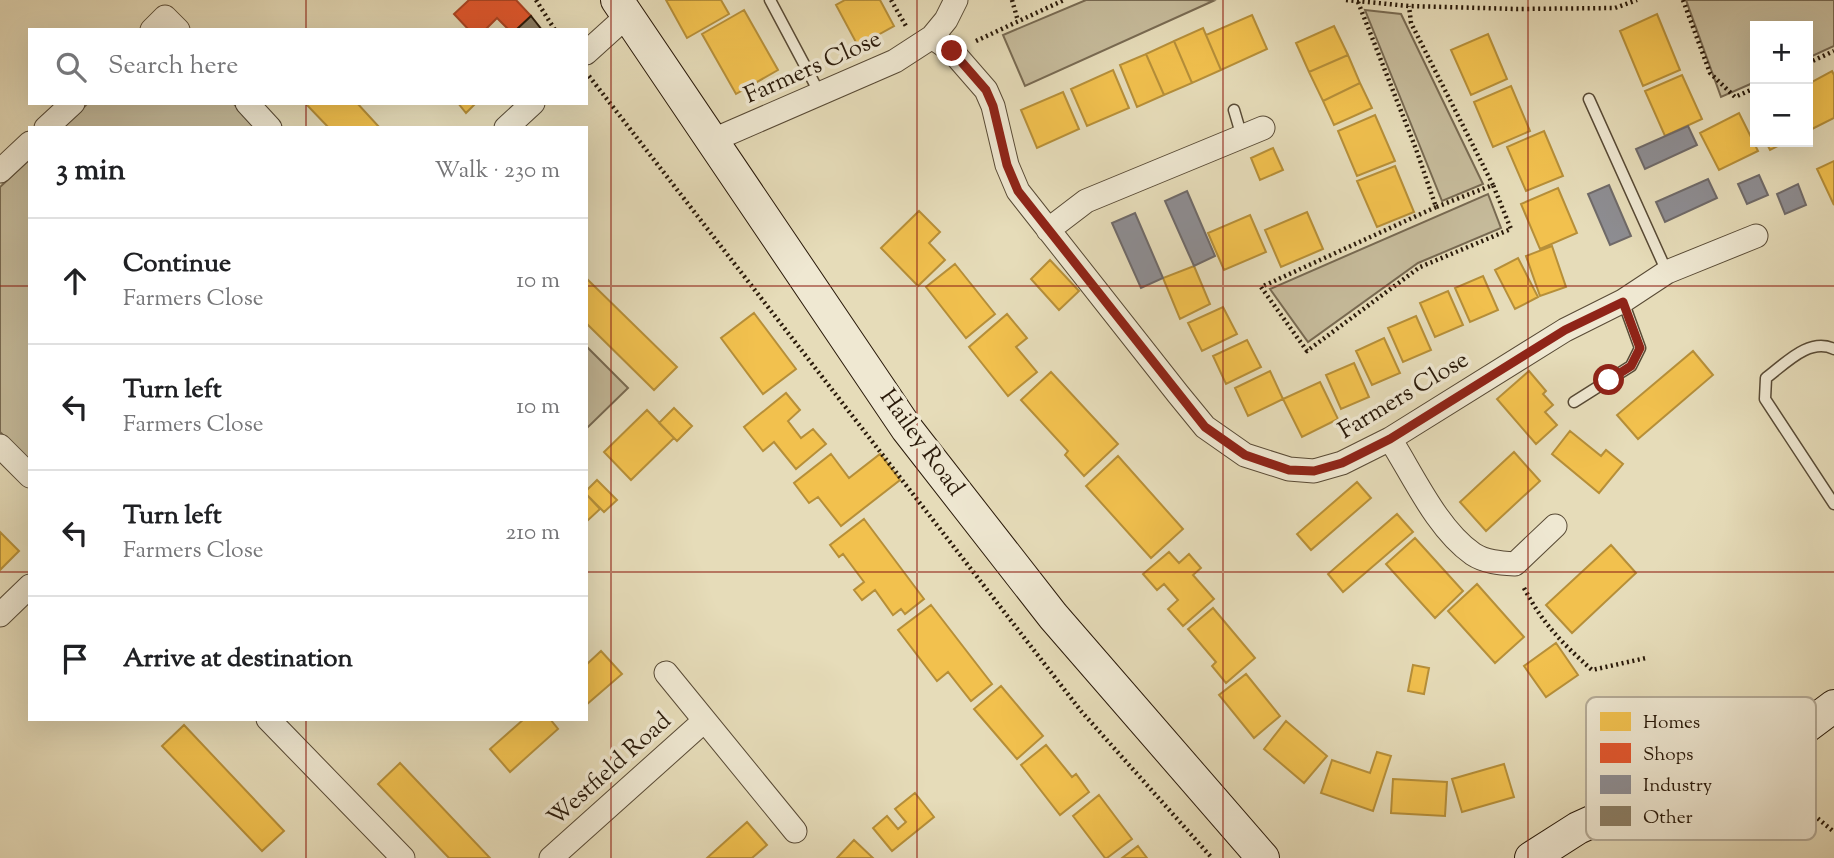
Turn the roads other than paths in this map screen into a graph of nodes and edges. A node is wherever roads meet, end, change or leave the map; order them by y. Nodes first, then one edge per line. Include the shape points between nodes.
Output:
1 (771, 0) edge
2 (956, 0) edge
3 (622, 7) edge
4 (154, 28) edge
5 (176, 28) edge
6 (932, 37) junction
7 (588, 50) edge
8 (820, 94) junction
9 (1588, 99) dead end
10 (71, 105) edge
11 (249, 105) edge
12 (531, 105) edge
13 (1234, 110) dead end
14 (48, 126) edge
15 (268, 126) edge
16 (508, 126) edge
17 (1263, 128) dead end
18 (1242, 137) junction
19 (711, 141) junction
20 (28, 145) edge
21 (0, 171) edge
22 (1048, 230) junction
23 (1756, 236) dead end
24 (1668, 272) junction
25 (1623, 302) junction
26 (1834, 349) edge
27 (1574, 402) dead end
28 (1390, 439) junction
29 (0, 446) edge
30 (28, 474) edge
31 (1834, 504) edge
32 (1555, 526) dead end
33 (28, 588) edge
34 (0, 615) edge
35 (666, 673) dead end
36 (1834, 706) edge
37 (1816, 720) edge
38 (270, 721) edge
39 (704, 721) junction
40 (1586, 825) edge
41 (795, 831) dead end
42 (403, 858) edge
43 (551, 858) edge
44 (1263, 858) edge
45 (1531, 858) edge

1 - 8 lane
2 - 6 street, Farmers Close
3 - 7 street
3 - 19 main road, Hailey Road
4 - 5 street via 166,17
6 - 8 street, Farmers Close via 895,61
6 - 22 street, Farmers Close via 952,51 986,90 1018,191
8 - 19 street, Farmers Close
9 - 24 lane
10 - 14 street
11 - 15 street
12 - 16 street
13 - 18 lane
17 - 18 street
18 - 22 street via 1086,201
19 - 44 main road, Hailey Road via 907,429 1052,616
20 - 21 street
22 - 28 street, Farmers Close via 1205,427 1245,455 1289,470 1314,471
23 - 24 street, Farmers Close
24 - 25 street, Farmers Close
25 - 27 lane via 1640,348 1631,366
25 - 28 street, Farmers Close via 1565,330
26 - 31 lane via 1826,345 1801,351 1766,378 1765,399
28 - 32 street via 1452,536 1475,555 1494,563 1515,564
29 - 30 street
33 - 34 street
35 - 39 street, Westfield Road
36 - 37 main road
38 - 42 street
39 - 41 street, Westfield Road
39 - 43 street, Westfield Road
40 - 45 main road

